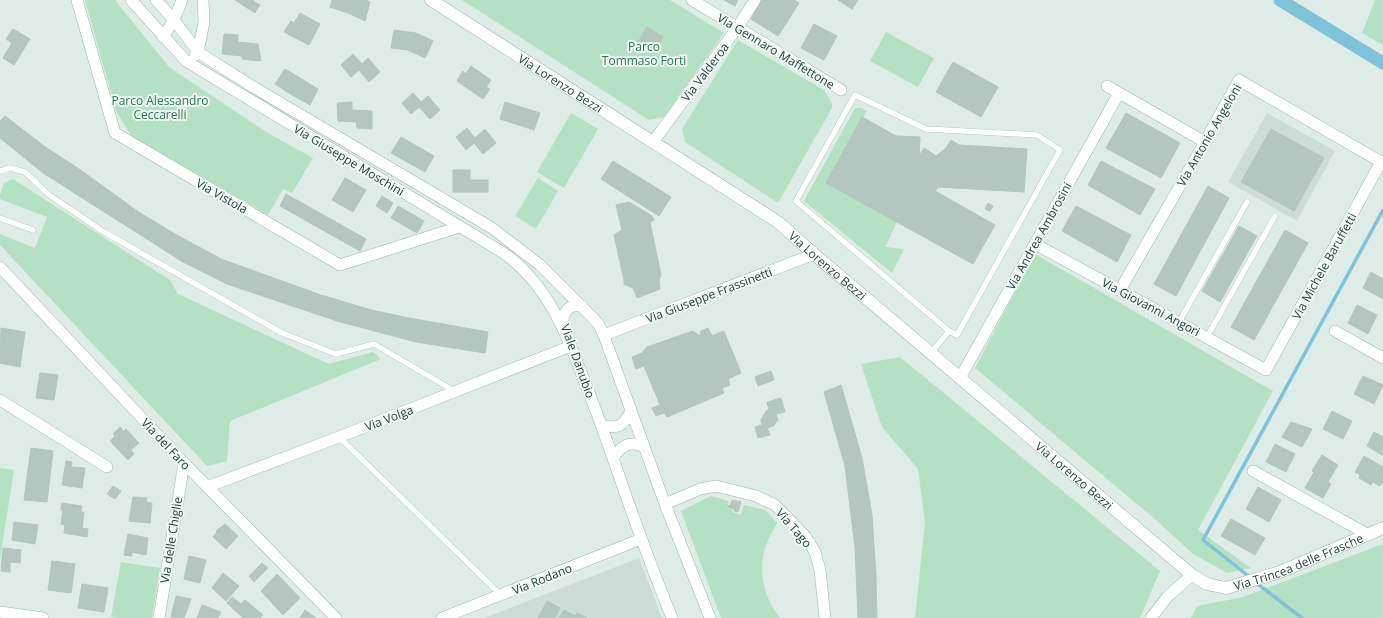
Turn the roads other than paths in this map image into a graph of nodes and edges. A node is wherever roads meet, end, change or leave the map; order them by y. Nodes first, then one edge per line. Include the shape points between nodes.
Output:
1 (77, 0) edge
2 (131, 0) edge
3 (156, 0) edge
4 (182, 0) edge
5 (203, 0) edge
6 (431, 0) edge
7 (692, 0) edge
8 (755, 0) edge
9 (174, 20) junction
10 (737, 28) junction
11 (163, 37) junction
12 (198, 52) junction
13 (186, 61) junction
14 (1107, 86) dead end
15 (841, 90) dead end
16 (1119, 93) junction
17 (653, 142) junction
18 (1205, 142) junction
19 (1381, 162) joint
20 (0, 171) edge
21 (1246, 202) dead end
22 (1275, 216) dead end
23 (0, 218) edge
24 (459, 227) junction
25 (33, 230) dead end
26 (1035, 244) junction
27 (814, 254) junction
28 (0, 267) edge
29 (1120, 290) junction
30 (582, 306) junction
31 (1179, 322) junction
32 (562, 324) junction
33 (949, 331) junction
34 (1335, 331) dead end
35 (604, 336) junction
36 (1207, 338) junction
37 (571, 346) junction
38 (931, 354) junction
39 (1383, 358) edge
40 (1266, 370) joint
41 (960, 378) junction
42 (456, 392) junction
43 (0, 400) edge
44 (631, 411) junction
45 (602, 425) junction
46 (339, 437) junction
47 (643, 446) junction
48 (613, 458) junction
49 (184, 463) junction
50 (107, 467) dead end
51 (1254, 471) dead end
52 (207, 487) junction
53 (664, 504) junction
54 (1383, 528) edge
55 (1367, 534) junction
56 (641, 539) junction
57 (1192, 576) junction
58 (502, 595) junction
59 (0, 612) edge
60 (43, 618) edge
61 (159, 618) edge
62 (336, 618) edge
63 (442, 618) edge
64 (672, 618) edge
65 (710, 618) edge
66 (825, 618) edge
67 (1151, 618) edge

1 - 24 street, Via Vistola via 115,133 340,265
2 - 11 street, Via Giuseppe Moschini
3 - 9 street, Via Giuseppe Moschini
4 - 9 street
5 - 12 street via 204,22
6 - 17 street, Via Lorenzo Bezzi
7 - 10 street, Via Gennaro Maffettone
8 - 10 street, Via Valderoa
9 - 11 street
9 - 12 street, Via Giuseppe Moschini
10 - 15 street, Via Gennaro Maffettone
10 - 17 street, Via Valderoa
11 - 13 street, Via Giuseppe Moschini
12 - 13 street
12 - 30 street, Via Giuseppe Moschini via 492,228 540,265
13 - 24 street, Via Giuseppe Moschini
14 - 16 street
16 - 18 street
16 - 26 street, Via Andrea Ambrosini
17 - 27 street, Via Lorenzo Bezzi via 778,222
18 - 19 street, Via Antonio Angeloni via 1239,80
18 - 29 street, Via Antonio Angeloni
19 - 40 street, Via Michele Baruffetti
20 - 42 lane via 10,168 25,172 49,195 104,232 282,334 336,354 374,344
21 - 31 lane
22 - 36 lane
23 - 25 lane
24 - 32 street, Via Giuseppe Moschini via 502,252 525,270 546,296
26 - 29 street, Via Giovanni Angori
26 - 41 street, Via Andrea Ambrosini
27 - 35 street, Via Giuseppe Frassinetti
27 - 38 street, Via Lorenzo Bezzi
28 - 49 street, Via del Faro
29 - 31 street, Via Giovanni Angori
30 - 32 street, Viale Danubio via 568,308
30 - 35 street via 599,325
31 - 36 street, Via Giovanni Angori
32 - 37 street, Viale Danubio
33 - 33 lane via 957,335 1060,150 1037,135 926,129 855,95 796,201
33 - 38 lane
34 - 39 street
35 - 44 street
36 - 40 street, Via Giovanni Angori
37 - 42 street, Via Volga
37 - 45 street, Viale Danubio
38 - 41 street, Via Lorenzo Bezzi
41 - 57 street, Via Lorenzo Bezzi
42 - 46 street, Via Volga
43 - 50 street
44 - 45 street via 620,426
44 - 47 street
45 - 48 street, Viale Danubio
46 - 52 street, Via Volga
46 - 58 lane
47 - 48 street via 634,443 625,445
47 - 53 street
48 - 56 street, Viale Danubio
49 - 52 street, Via del Faro
49 - 61 street, Via delle Chiglie
51 - 55 street
52 - 62 street, Via del Faro
53 - 65 street
53 - 66 street, Via Tago via 700,489 716,486 760,498 775,506 805,536 815,552 820,570
54 - 55 street, Via Trincea delle Frasche
55 - 57 street, Via Trincea delle Frasche via 1280,572 1226,588 1207,584
56 - 58 street, Via Rodano
56 - 64 street, Viale Danubio
57 - 67 street via 1168,596
58 - 63 street, Via Rodano
59 - 60 street

